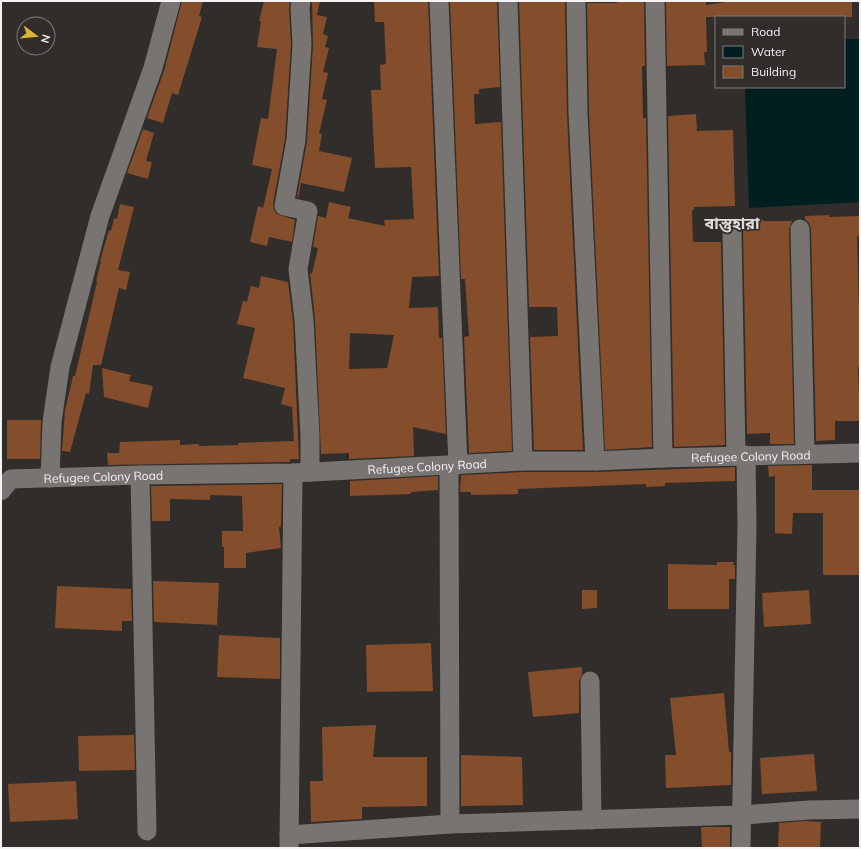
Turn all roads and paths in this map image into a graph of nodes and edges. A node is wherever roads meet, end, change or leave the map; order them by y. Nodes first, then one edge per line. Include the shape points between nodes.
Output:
1 (171, 1) edge
2 (301, 1) edge
3 (439, 1) edge
4 (508, 1) edge
5 (576, 1) edge
6 (655, 1) edge
7 (800, 229) dead end
8 (732, 231) dead end
9 (860, 453) edge
10 (805, 454) junction
11 (741, 456) junction
12 (663, 458) junction
13 (523, 461) junction
14 (595, 461) junction
15 (453, 465) junction
16 (302, 473) junction
17 (140, 475) junction
18 (50, 478) junction
19 (1, 492) edge
20 (590, 681) dead end
21 (860, 809) edge
22 (742, 815) junction
23 (592, 820) junction
24 (450, 824) junction
25 (148, 831) dead end
26 (289, 842) edge
27 (741, 848) edge

1 - 18 street via 153,68 100,216 60,367 52,422
2 - 16 street via 302,44 296,140 284,206 308,211 298,269 305,336 310,436
3 - 15 street
4 - 13 street
5 - 14 street via 578,113
6 - 12 street
7 - 10 street
8 - 11 street
9 - 10 street, Refugee Colony Road
10 - 11 street, Refugee Colony Road
11 - 12 street, Refugee Colony Road
11 - 22 street via 747,525
12 - 14 street, Refugee Colony Road
13 - 14 street, Refugee Colony Road
13 - 15 street, Refugee Colony Road
15 - 16 street, Refugee Colony Road
15 - 24 street
16 - 17 street, Refugee Colony Road
16 - 26 street
17 - 18 street, Refugee Colony Road
17 - 25 street
18 - 19 street, Refugee Colony Road via 11,479
20 - 23 street
21 - 22 street
22 - 23 street
22 - 27 street
23 - 24 street
24 - 26 street

